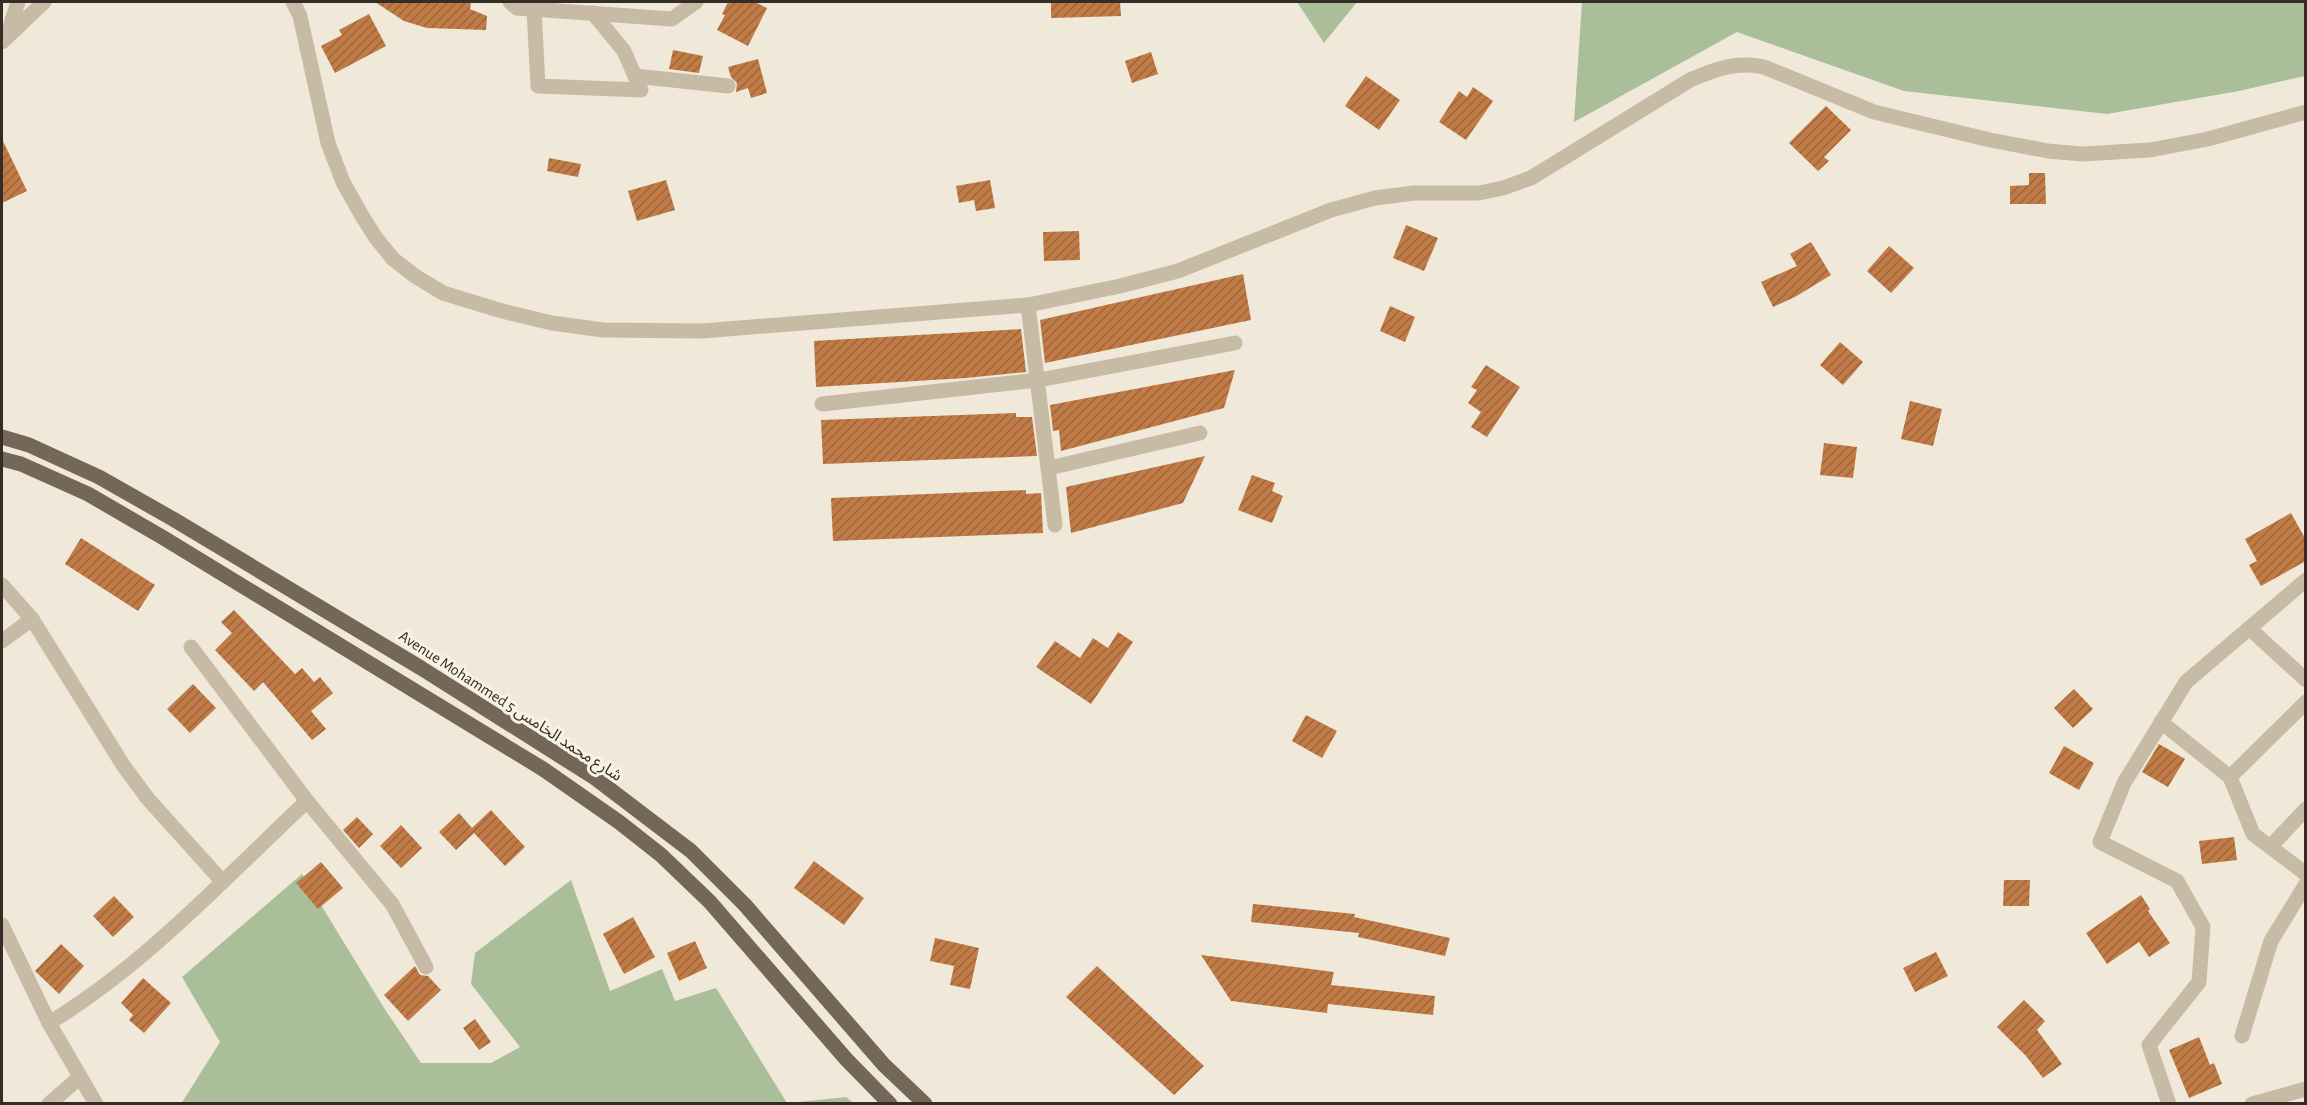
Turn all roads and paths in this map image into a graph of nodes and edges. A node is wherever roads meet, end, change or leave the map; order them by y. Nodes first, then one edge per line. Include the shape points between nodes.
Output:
1 (18, 2) edge
2 (44, 2) edge
3 (293, 2) edge
4 (510, 2) edge
5 (696, 2) edge
6 (534, 9) junction
7 (593, 14) junction
8 (4, 39) edge
9 (635, 76) junction
10 (728, 86) dead end
11 (2306, 112) edge
12 (1028, 305) junction
13 (1235, 343) dead end
14 (1039, 380) junction
15 (822, 404) dead end
16 (1200, 433) dead end
17 (2, 437) edge
18 (2, 459) edge
19 (1049, 468) junction
20 (1055, 525) dead end
21 (2306, 580) edge
22 (2, 585) edge
23 (33, 619) junction
24 (2249, 628) junction
25 (2, 641) edge
26 (192, 647) dead end
27 (2306, 680) edge
28 (2306, 702) edge
29 (2161, 722) junction
30 (2230, 777) junction
31 (307, 801) junction
32 (2306, 809) edge
33 (2270, 847) junction
34 (2306, 874) edge
35 (222, 881) junction
36 (2306, 884) edge
37 (2, 925) edge
38 (426, 967) dead end
39 (50, 1023) junction
40 (2242, 1036) dead end
41 (80, 1077) junction
42 (2306, 1089) edge
43 (49, 1104) edge
44 (96, 1104) edge
45 (890, 1104) edge
46 (925, 1104) edge
47 (2169, 1104) edge
48 (2252, 1104) edge

1 - 8 street
2 - 8 street
3 - 12 street via 300,16 328,143 343,182 393,259 443,293 542,321 603,330 702,331
4 - 6 street via 517,8
5 - 7 street via 672,19
6 - 7 street
6 - 9 street via 538,86 641,90
7 - 9 street via 624,51
9 - 10 street
11 - 12 street via 2208,139 2150,150 2082,154 2036,149 1925,126 1874,112 1764,67 1731,65 1690,80 1531,178 1503,188 1479,193 1414,193 1375,198 1331,210 1178,271
12 - 14 street
13 - 14 street
14 - 15 street
14 - 19 street
16 - 19 street
17 - 46 main road, Avenue Mohammed 5 شارع محمد الخامس via 99,477 173,519 595,778 691,851 745,905 884,1065
18 - 45 main road via 88,494 162,537 543,768 619,822 710,902
19 - 20 street
21 - 24 street
22 - 23 street
23 - 25 street
23 - 35 street via 123,765 148,799
24 - 27 street
24 - 29 street via 2186,681
26 - 31 street
28 - 30 street
29 - 30 street
29 - 47 street via 2124,783 2100,842 2176,881 2203,927 2199,982 2149,1045
30 - 33 street via 2253,834
31 - 35 street
31 - 38 street via 392,904
32 - 33 street
33 - 34 street
35 - 39 street via 117,976
36 - 40 street via 2271,941
37 - 39 street
39 - 41 street
41 - 43 street
41 - 44 street
42 - 48 street

